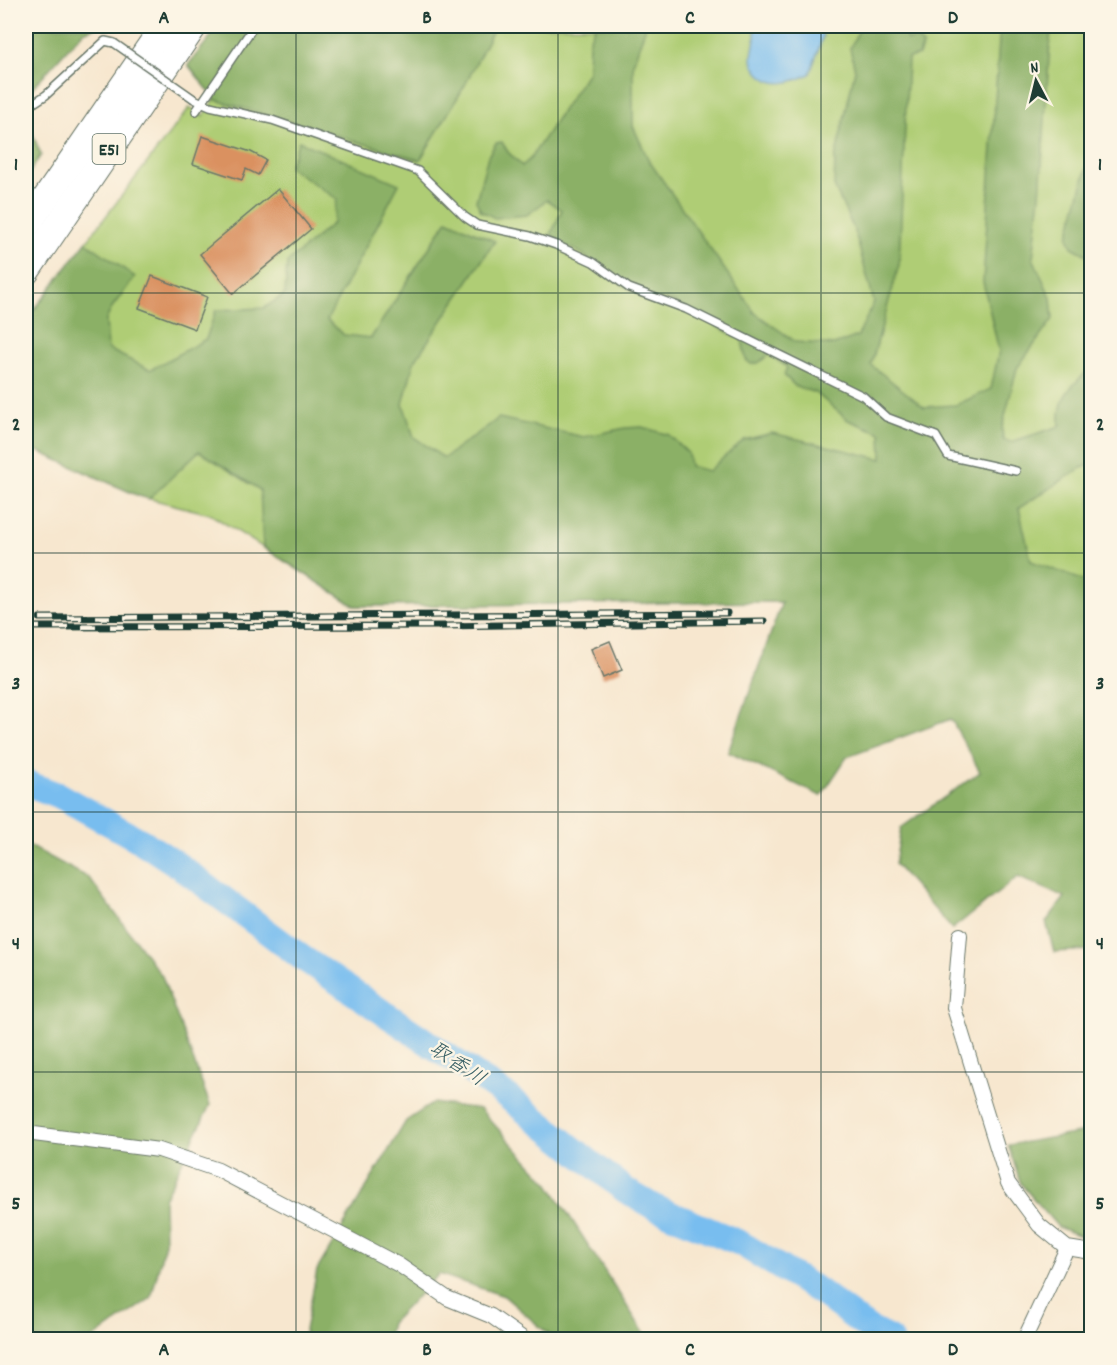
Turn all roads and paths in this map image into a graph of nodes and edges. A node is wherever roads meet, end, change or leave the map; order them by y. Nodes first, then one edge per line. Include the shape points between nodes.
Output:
1 (164, 26) edge
2 (194, 26) edge
3 (254, 26) edge
4 (202, 103) junction
5 (26, 108) edge
6 (196, 111) dead end
7 (26, 227) edge
8 (26, 272) edge
9 (1016, 471) dead end
10 (960, 935) dead end
11 (26, 1134) edge
12 (1067, 1248) junction
13 (1092, 1252) edge
14 (525, 1340) edge
15 (1024, 1340) edge

1 - 7 highway, E51
2 - 8 highway, E51
3 - 4 lane
4 - 5 lane, bridge via 114,43 105,41
4 - 6 lane
4 - 9 lane via 272,120 418,171 477,225 530,236 593,262 629,288 686,309 863,396 886,417 936,436 948,456
10 - 12 street via 954,1008 1008,1183 1039,1225
11 - 14 street via 159,1150 218,1170 399,1265 447,1298 491,1316
12 - 13 street
12 - 15 street

